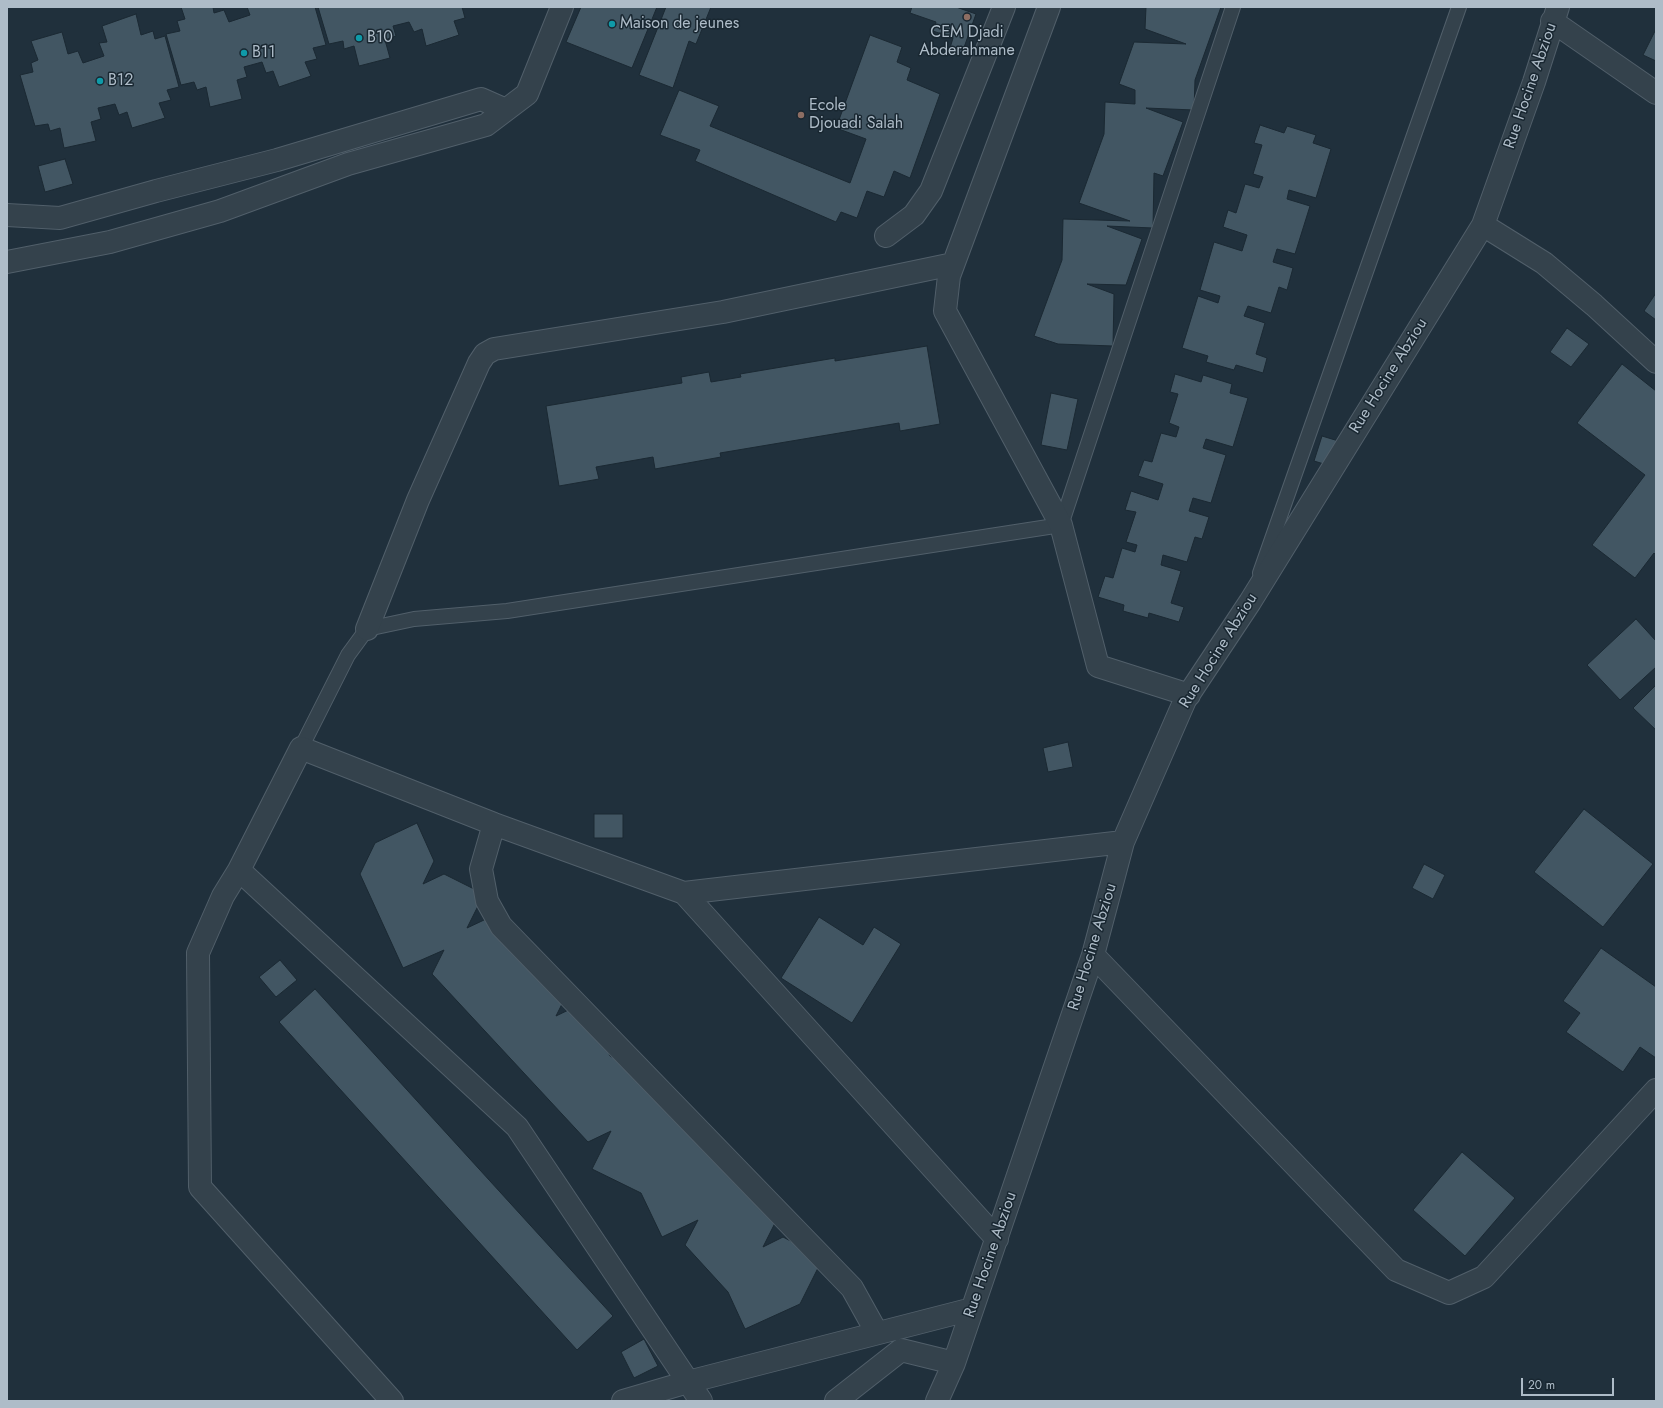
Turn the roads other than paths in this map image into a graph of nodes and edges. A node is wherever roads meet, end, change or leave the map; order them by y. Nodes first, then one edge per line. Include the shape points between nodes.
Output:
1 (562, 7) edge
2 (1004, 7) edge
3 (1049, 7) edge
4 (1233, 7) edge
5 (1459, 7) edge
6 (1555, 14) edge
7 (1656, 93) edge
8 (506, 110) junction
9 (7, 215) edge
10 (1482, 225) junction
11 (886, 236) dead end
12 (7, 262) edge
13 (953, 264) junction
14 (1656, 362) edge
15 (1061, 525) junction
16 (1250, 602) junction
17 (367, 629) junction
18 (1189, 695) junction
19 (301, 748) junction
20 (494, 824) junction
21 (1123, 842) junction
22 (238, 870) junction
23 (684, 893) junction
24 (1093, 955) junction
25 (1656, 1090) edge
26 (997, 1239) junction
27 (972, 1309) junction
28 (877, 1334) junction
29 (954, 1363) junction
30 (688, 1382) junction
31 (392, 1401) edge
32 (624, 1401) edge
33 (701, 1401) edge
34 (836, 1401) edge
35 (936, 1401) edge

1 - 8 street via 527,94
2 - 11 street via 931,191 914,215
3 - 13 street
4 - 15 lane
5 - 16 lane
6 - 7 street
6 - 10 street, Rue Hocine Abziou via 1534,82
8 - 9 street via 480,99 277,160 60,218
8 - 12 street via 486,125 348,164 220,211 110,242
10 - 14 street via 1544,264 1594,305
10 - 16 street, Rue Hocine Abziou
13 - 15 street via 945,311
13 - 17 street via 723,312 494,349 485,354 418,500
15 - 17 lane via 507,611 414,619
15 - 18 street via 1098,666
16 - 18 street, Rue Hocine Abziou
17 - 19 lane via 348,655
18 - 21 street, Rue Hocine Abziou
19 - 20 street
19 - 22 street
20 - 23 street
20 - 28 street via 481,869 487,901 501,926 852,1288
21 - 23 street
21 - 24 street, Rue Hocine Abziou
22 - 30 street via 517,1127
22 - 31 street via 198,953 200,1187
23 - 26 street
24 - 25 street via 1396,1270 1450,1293 1484,1277
24 - 26 street, Rue Hocine Abziou
26 - 27 street, Rue Hocine Abziou
27 - 28 street
27 - 29 street, Rue Hocine Abziou
28 - 30 street
29 - 34 street via 901,1350
29 - 35 street, Rue Hocine Abziou
30 - 32 street
30 - 33 street

